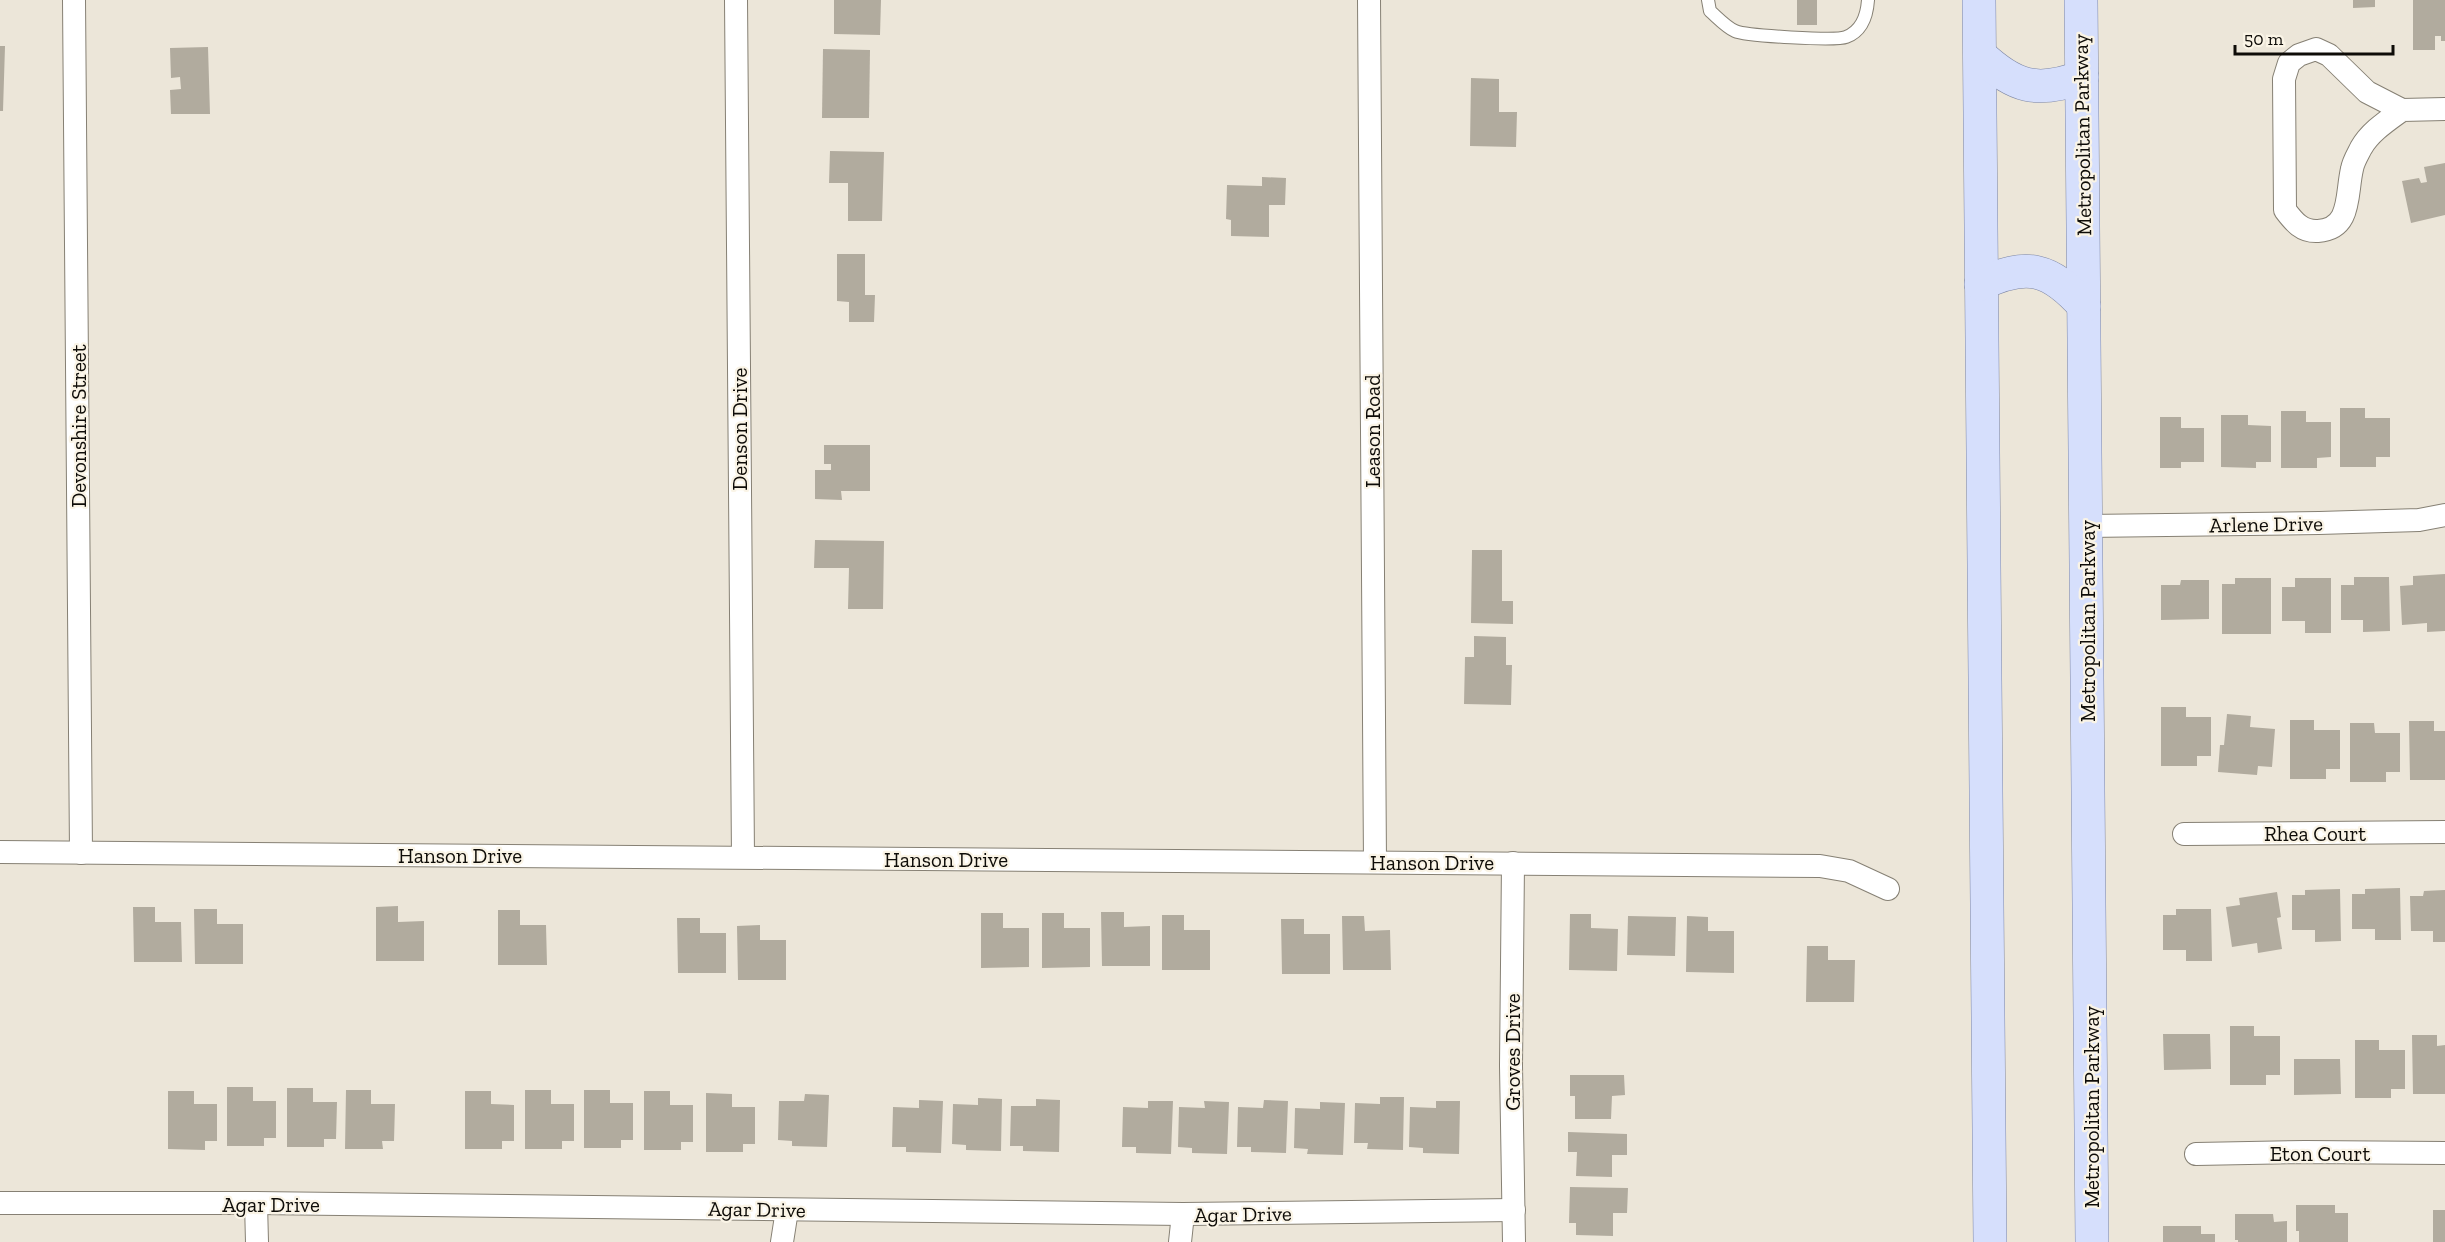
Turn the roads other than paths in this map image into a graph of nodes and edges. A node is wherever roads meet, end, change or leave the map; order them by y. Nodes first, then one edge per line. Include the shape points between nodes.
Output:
1 (74, 0) edge
2 (736, 0) edge
3 (1369, 0) edge
4 (1708, 0) edge
5 (1868, 0) edge
6 (1979, 0) edge
7 (2081, 0) edge
8 (1980, 55) junction
9 (2082, 77) junction
10 (2445, 109) edge
11 (2402, 110) junction
12 (1981, 284) junction
13 (2084, 306) junction
14 (2445, 515) edge
15 (2086, 526) junction
16 (2445, 832) edge
17 (2184, 834) dead end
18 (0, 852) edge
19 (81, 853) junction
20 (743, 857) junction
21 (1375, 862) junction
22 (1513, 863) junction
23 (1888, 889) dead end
24 (2445, 1153) edge
25 (2196, 1154) dead end
26 (0, 1203) edge
27 (256, 1203) junction
28 (787, 1210) junction
29 (1514, 1210) junction
30 (1183, 1214) junction
31 (257, 1242) edge
32 (782, 1242) edge
33 (1180, 1242) edge
34 (1514, 1242) edge
35 (1990, 1242) edge
36 (2092, 1242) edge

1 - 19 street, Devonshire Street
2 - 20 street, Denson Drive
3 - 21 street, Leason Road
4 - 5 lane via 1710,11 1736,31 1845,38 1858,29 1867,15
6 - 8 main road
7 - 9 main road, Metropolitan Parkway
8 - 9 main road via 1996,70 2028,85 2052,86
8 - 12 main road
9 - 13 main road, Metropolitan Parkway
10 - 11 street
11 - 11 street via 2367,92 2329,55 2316,50 2299,54 2289,63 2284,79 2285,210 2297,227 2314,232 2330,230 2342,220 2352,167 2362,146
12 - 13 main road via 2017,271 2031,271 2068,288
12 - 35 main road
13 - 15 main road, Metropolitan Parkway
14 - 15 street, Arlene Drive via 2419,520
15 - 36 main road, Metropolitan Parkway
16 - 17 street, Rhea Court
18 - 19 street, Hanson Drive
19 - 20 street, Hanson Drive
20 - 21 street, Hanson Drive
21 - 22 street, Hanson Drive
22 - 23 street, Hanson Drive via 1820,866 1849,871
22 - 29 street, Groves Drive
24 - 25 street, Eton Court
26 - 27 street, Agar Drive
27 - 28 street, Agar Drive
27 - 31 street
28 - 30 street, Agar Drive
28 - 32 street
29 - 30 street, Agar Drive
29 - 34 street, Groves Drive
30 - 33 street

